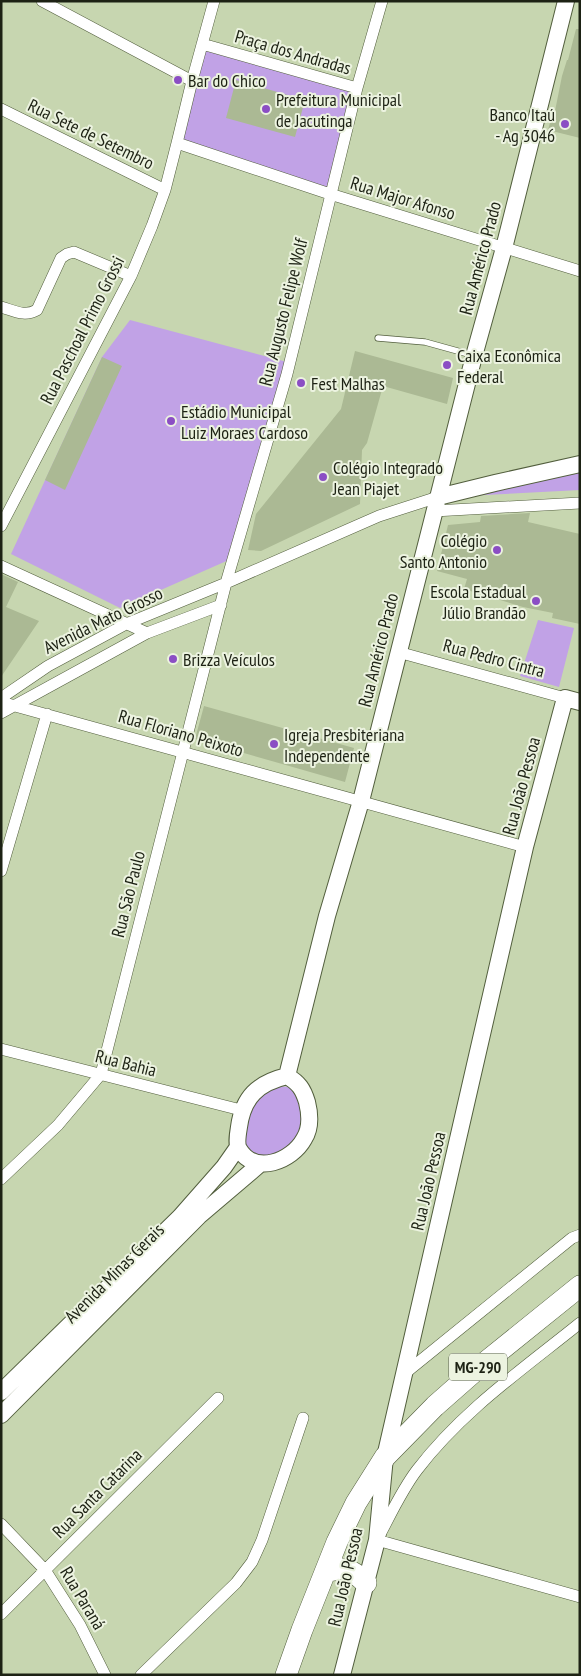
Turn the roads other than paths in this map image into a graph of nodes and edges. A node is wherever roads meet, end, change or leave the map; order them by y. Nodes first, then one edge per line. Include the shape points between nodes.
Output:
1 (42, 1) edge
2 (214, 1) edge
3 (382, 1) edge
4 (566, 1) edge
5 (202, 44) junction
6 (192, 81) junction
7 (357, 88) junction
8 (1, 109) edge
9 (177, 143) junction
10 (165, 190) junction
11 (330, 194) junction
12 (504, 248) junction
13 (580, 271) edge
14 (130, 276) junction
15 (1, 306) edge
16 (378, 338) dead end
17 (474, 356) junction
18 (580, 464) edge
19 (580, 503) edge
20 (436, 504) junction
21 (1, 526) edge
22 (1, 566) edge
23 (226, 583) junction
24 (221, 605) junction
25 (126, 624) junction
26 (148, 633) junction
27 (398, 652) junction
28 (1, 698) edge
29 (572, 700) edge
30 (1, 702) edge
31 (18, 706) junction
32 (1, 714) edge
33 (47, 714) junction
34 (182, 752) junction
35 (361, 801) junction
36 (525, 847) junction
37 (1, 871) edge
38 (1, 1048) edge
39 (101, 1074) junction
40 (287, 1076) junction
41 (241, 1110) junction
42 (238, 1147) junction
43 (260, 1164) junction
44 (1, 1179) edge
45 (580, 1235) edge
46 (580, 1286) edge
47 (580, 1323) edge
48 (404, 1374) junction
49 (1, 1392) edge
50 (218, 1398) dead end
51 (1, 1415) edge
52 (303, 1418) dead end
53 (385, 1457) junction
54 (1, 1524) edge
55 (377, 1540) junction
56 (45, 1570) junction
57 (325, 1572) junction
58 (366, 1583) junction
59 (580, 1596) edge
60 (1, 1614) edge
61 (104, 1675) edge
62 (141, 1675) edge
63 (286, 1675) edge
64 (342, 1675) edge

1 - 6 street
2 - 5 street
3 - 7 street
4 - 12 street, Rua Américo Prado
5 - 6 street
5 - 7 street, Praça dos Andradas
6 - 9 street
7 - 11 street, Praça dos Andradas
8 - 10 street, Rua Sete de Setembro
9 - 10 street, Rua Paschoal Primo Grossi
9 - 11 street
10 - 14 street, Rua Paschoal Primo Grossi
11 - 12 street, Rua Major Afonso
11 - 23 street, Rua Augusto Felipe Wolf via 287,374
12 - 13 street, Rua Major Afonso
12 - 17 street, Rua Américo Prado
14 - 15 street via 74,252 61,258 37,310 30,314
14 - 21 street, Rua Paschoal Primo Grossi
16 - 17 lane via 424,342
17 - 20 street, Rua Américo Prado
18 - 20 street via 494,483
19 - 20 street, Avenida Mato Grosso
20 - 23 street, Avenida Mato Grosso via 379,516
20 - 27 street, Rua Américo Prado
22 - 25 street
23 - 24 street, Rua São Paulo
23 - 25 street, Avenida Mato Grosso
24 - 26 street, Avenida Mato Grosso
24 - 34 street, Rua São Paulo
25 - 26 street
25 - 28 street, Avenida Mato Grosso via 48,666
26 - 31 street, Avenida Mato Grosso
27 - 29 street, Rua Pedro Cintra
27 - 35 street, Rua Américo Prado
29 - 36 street, Rua João Pessoa
30 - 31 street, Rua Floriano Peixoto
31 - 32 street, Avenida Mato Grosso
31 - 33 street, Rua Floriano Peixoto
33 - 34 street, Rua Floriano Peixoto
33 - 37 street
34 - 35 street, Rua Floriano Peixoto
34 - 39 street, Rua São Paulo
35 - 36 street, Rua Floriano Peixoto
35 - 40 street, Rua Américo Prado
36 - 48 street, Rua João Pessoa
38 - 39 street, Rua Bahia
39 - 41 street, Rua Bahia
39 - 44 street, Rua São Paulo via 58,1125
40 - 41 street via 272,1079 260,1087
40 - 43 street via 297,1082 305,1095 309,1109 308,1131 297,1150 276,1162
41 - 42 street
42 - 43 street via 244,1157
42 - 49 street, Avenida Minas Gerais via 180,1217
43 - 51 street, Avenida Minas Gerais via 199,1216
45 - 48 street via 572,1238
46 - 53 highway, MG-290 via 477,1369
47 - 55 street via 477,1406 434,1450 402,1492
48 - 53 street, Rua João Pessoa
50 - 56 street, Rua Santa Catarina
52 - 62 street via 252,1562 236,1583
53 - 55 street, Rua João Pessoa
53 - 57 highway, MG-290 via 356,1503
54 - 56 street, Rua Paraná
55 - 58 street, Rua João Pessoa
55 - 59 street
56 - 60 street, Rua Santa Catarina
56 - 61 street, Rua Paraná via 80,1625
57 - 58 highway via 346,1568
57 - 63 highway, MG-290
58 - 64 street, Rua João Pessoa

